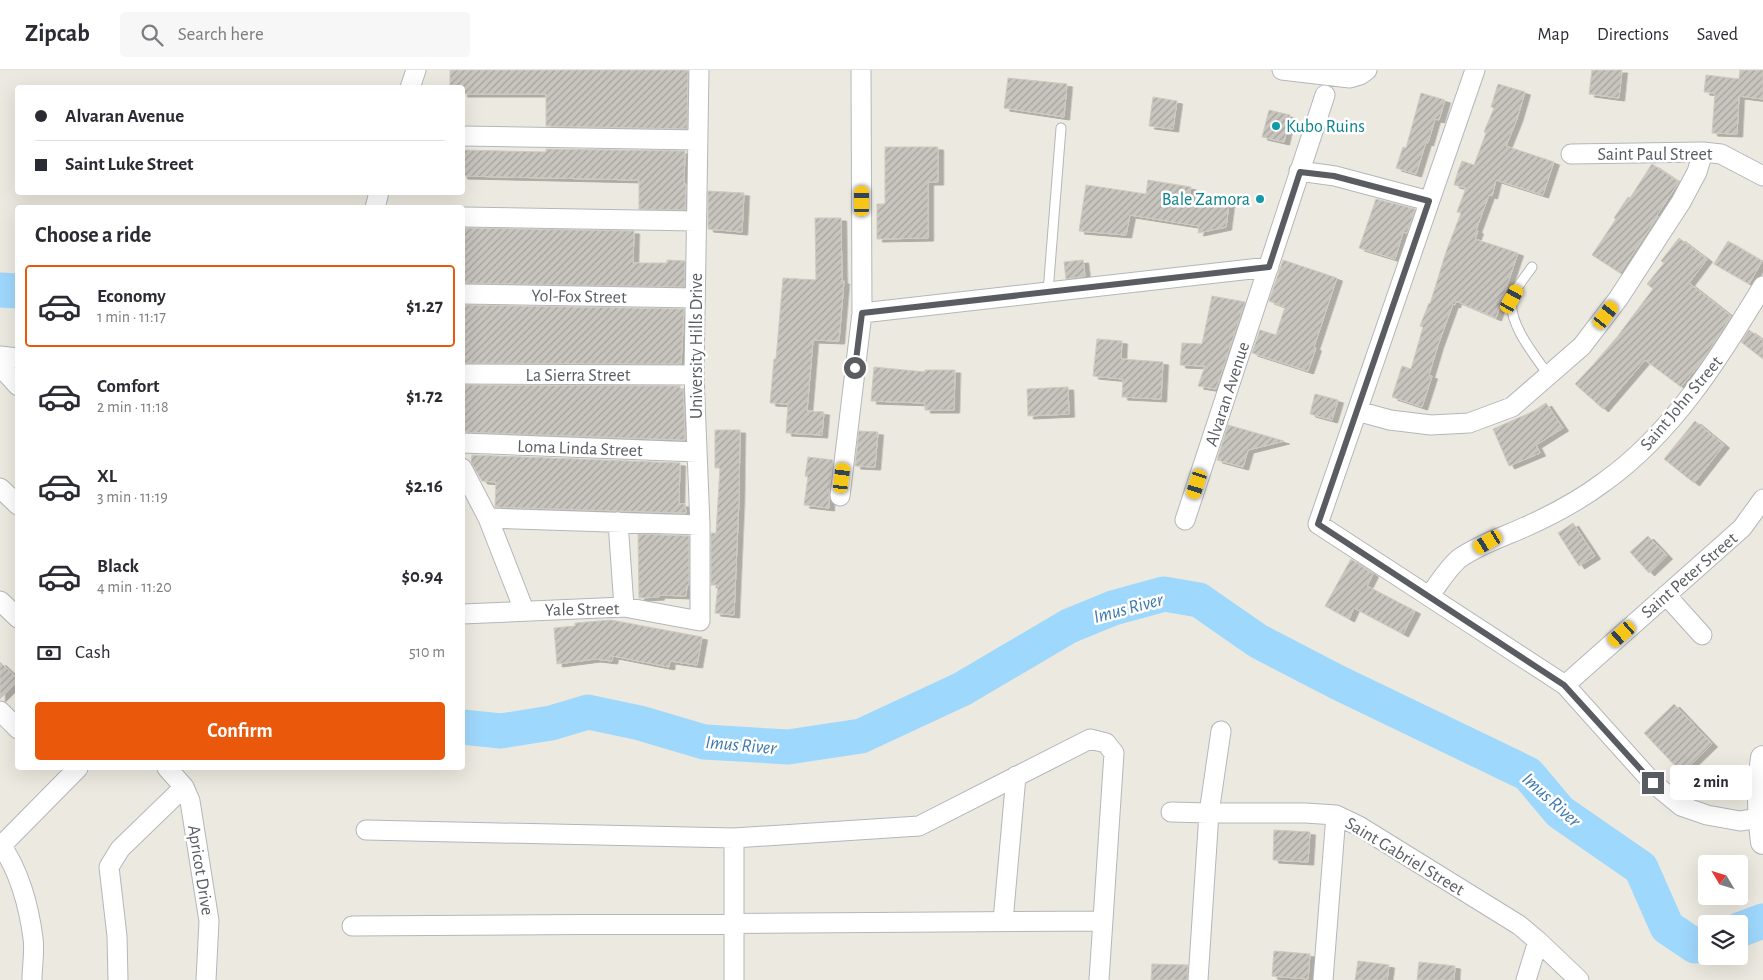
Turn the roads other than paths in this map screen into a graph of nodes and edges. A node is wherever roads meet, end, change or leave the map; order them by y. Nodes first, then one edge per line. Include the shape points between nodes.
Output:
1 (416, 70) edge
2 (699, 70) edge
3 (861, 70) edge
4 (1282, 70) edge
5 (1287, 70) edge
6 (1367, 70) edge
7 (1475, 70) edge
8 (411, 85) edge
9 (1325, 95) dead end
10 (1061, 128) dead end
11 (465, 136) edge
12 (698, 140) junction
13 (1704, 152) junction
14 (1571, 154) dead end
15 (1300, 172) junction
16 (1763, 176) edge
17 (1429, 201) junction
18 (465, 217) edge
19 (696, 221) junction
20 (1269, 267) junction
21 (1532, 267) dead end
22 (1763, 286) edge
23 (1048, 292) junction
24 (465, 294) edge
25 (695, 298) junction
26 (862, 313) junction
27 (0, 356) edge
28 (15, 358) edge
29 (0, 366) edge
30 (465, 374) edge
31 (694, 375) junction
32 (1549, 376) junction
33 (15, 383) edge
34 (1357, 411) junction
35 (465, 443) edge
36 (697, 452) junction
37 (465, 474) edge
38 (0, 488) edge
39 (840, 496) dead end
40 (1763, 499) edge
41 (15, 502) edge
42 (488, 518) junction
43 (1185, 520) dead end
44 (618, 522) junction
45 (700, 524) junction
46 (1666, 595) junction
47 (1429, 596) junction
48 (0, 601) edge
49 (624, 607) junction
50 (524, 610) junction
51 (465, 614) edge
52 (15, 615) edge
53 (700, 621) joint
54 (1702, 635) dead end
55 (1564, 685) junction
56 (0, 711) edge
57 (15, 726) edge
58 (1221, 732) dead end
59 (1763, 758) edge
60 (169, 770) edge
61 (67, 771) edge
62 (1016, 776) junction
63 (184, 787) junction
64 (1171, 812) dead end
65 (1209, 813) junction
66 (1336, 815) junction
67 (1760, 818) junction
68 (366, 830) dead end
69 (734, 838) junction
70 (1763, 842) edge
71 (1, 844) edge
72 (1003, 921) junction
73 (1103, 921) junction
74 (734, 923) junction
75 (352, 926) dead end
76 (1538, 941) junction
77 (32, 980) edge
78 (118, 980) edge
79 (206, 980) edge
80 (734, 980) edge
81 (1099, 980) edge
82 (1198, 980) edge
83 (1323, 980) edge
84 (1526, 980) edge
85 (1579, 980) edge

1 - 8 street
2 - 12 street, University Hills Drive
3 - 26 street
4 - 5 street
5 - 6 street via 1350,78
7 - 17 street
9 - 15 street, Alvaran Avenue
10 - 23 lane
11 - 12 street
12 - 19 street, University Hills Drive
13 - 14 street, Saint Paul Street
13 - 16 street, Saint Paul Street via 1721,154
13 - 32 street via 1698,172 1681,202 1618,299 1582,346
15 - 17 street via 1334,176
15 - 20 street, Alvaran Avenue
17 - 34 street
18 - 19 street
19 - 25 street, University Hills Drive
20 - 23 street
20 - 43 street, Alvaran Avenue
21 - 32 lane via 1512,299 1513,312 1530,349
22 - 47 street, Saint John Street via 1721,355 1671,420 1640,453 1567,506 1459,559
23 - 26 street
24 - 25 street, Yol-Fox Street
25 - 31 street, University Hills Drive
26 - 39 street
27 - 28 street
29 - 33 street
30 - 31 street, La Sierra Street
31 - 36 street, University Hills Drive
32 - 34 street via 1512,407 1469,423 1431,425 1390,420
34 - 47 street via 1318,524
35 - 36 street, Loma Linda Street
36 - 45 street, University Hills Drive
37 - 42 street
38 - 41 street
40 - 46 street, Saint Peter Street via 1742,528
42 - 44 street
42 - 50 street
44 - 45 street
44 - 49 street
45 - 53 street, University Hills Drive
46 - 54 street
46 - 55 street, Saint Peter Street
47 - 55 street
48 - 52 street
49 - 50 street, Yale Street
49 - 53 street, Yale Street
50 - 51 street, Yale Street
55 - 67 street via 1653,783 1681,806 1740,821
56 - 57 street
58 - 65 street
59 - 67 street
60 - 63 street, Apricot Drive
61 - 71 street
62 - 69 street via 919,826
62 - 72 street
62 - 73 street via 1090,739 1106,743 1114,753
63 - 78 street via 120,849 109,868 117,936
63 - 79 street, Apricot Drive via 190,801 209,921
64 - 65 street, Saint Gabriel Street
65 - 66 street, Saint Gabriel Street
65 - 82 street
66 - 76 street, Saint Gabriel Street via 1519,925
66 - 83 street
67 - 70 street
68 - 69 street
69 - 74 street
71 - 77 street via 24,896 33,939
72 - 73 street
72 - 74 street
73 - 81 street
74 - 75 street
74 - 80 street
76 - 84 street
76 - 85 street, Saint Gabriel Street

